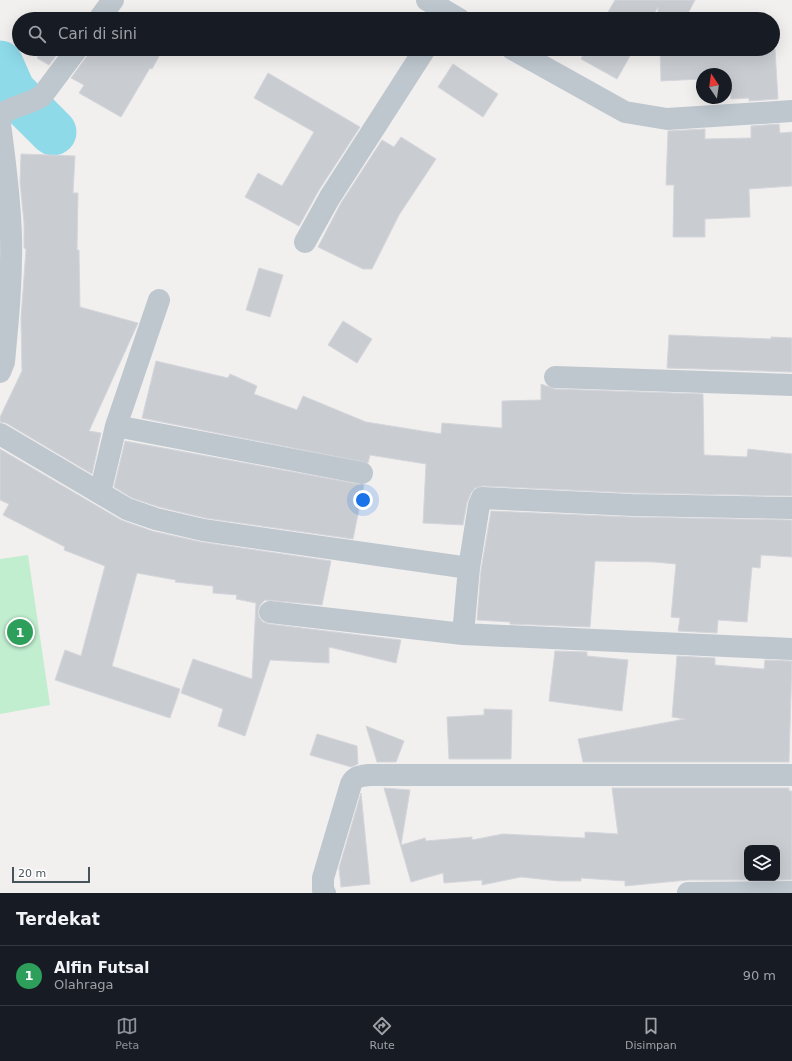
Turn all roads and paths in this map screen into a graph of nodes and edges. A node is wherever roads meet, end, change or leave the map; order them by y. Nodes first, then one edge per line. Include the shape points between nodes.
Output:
1 (113, 0) edge
2 (427, 0) edge
3 (104, 12) edge
4 (444, 12) edge
5 (72, 56) edge
6 (421, 56) edge
7 (524, 56) edge
8 (792, 111) edge
9 (2, 117) edge
10 (305, 242) dead end
11 (159, 300) dead end
12 (0, 372) edge
13 (555, 377) dead end
14 (792, 384) edge
15 (116, 426) junction
16 (0, 434) edge
17 (362, 473) dead end
18 (100, 493) junction
19 (792, 508) edge
20 (470, 568) junction
21 (270, 612) dead end
22 (463, 634) junction
23 (792, 649) edge
24 (792, 775) edge
25 (792, 892) edge
26 (325, 893) edge
27 (688, 893) edge

1 - 3 street
2 - 4 street
5 - 9 street via 53,83 36,100
6 - 10 street via 330,197
7 - 8 street via 625,112 667,119
9 - 12 street via 11,236 10,291 4,362
11 - 15 street
13 - 14 street
15 - 17 street
15 - 18 street
16 - 18 street
18 - 20 street via 127,508 156,519 203,530
19 - 20 street via 632,505 482,498 478,505
20 - 22 street
21 - 22 street
22 - 23 street
24 - 26 street via 358,777 351,784 323,878
25 - 27 street

